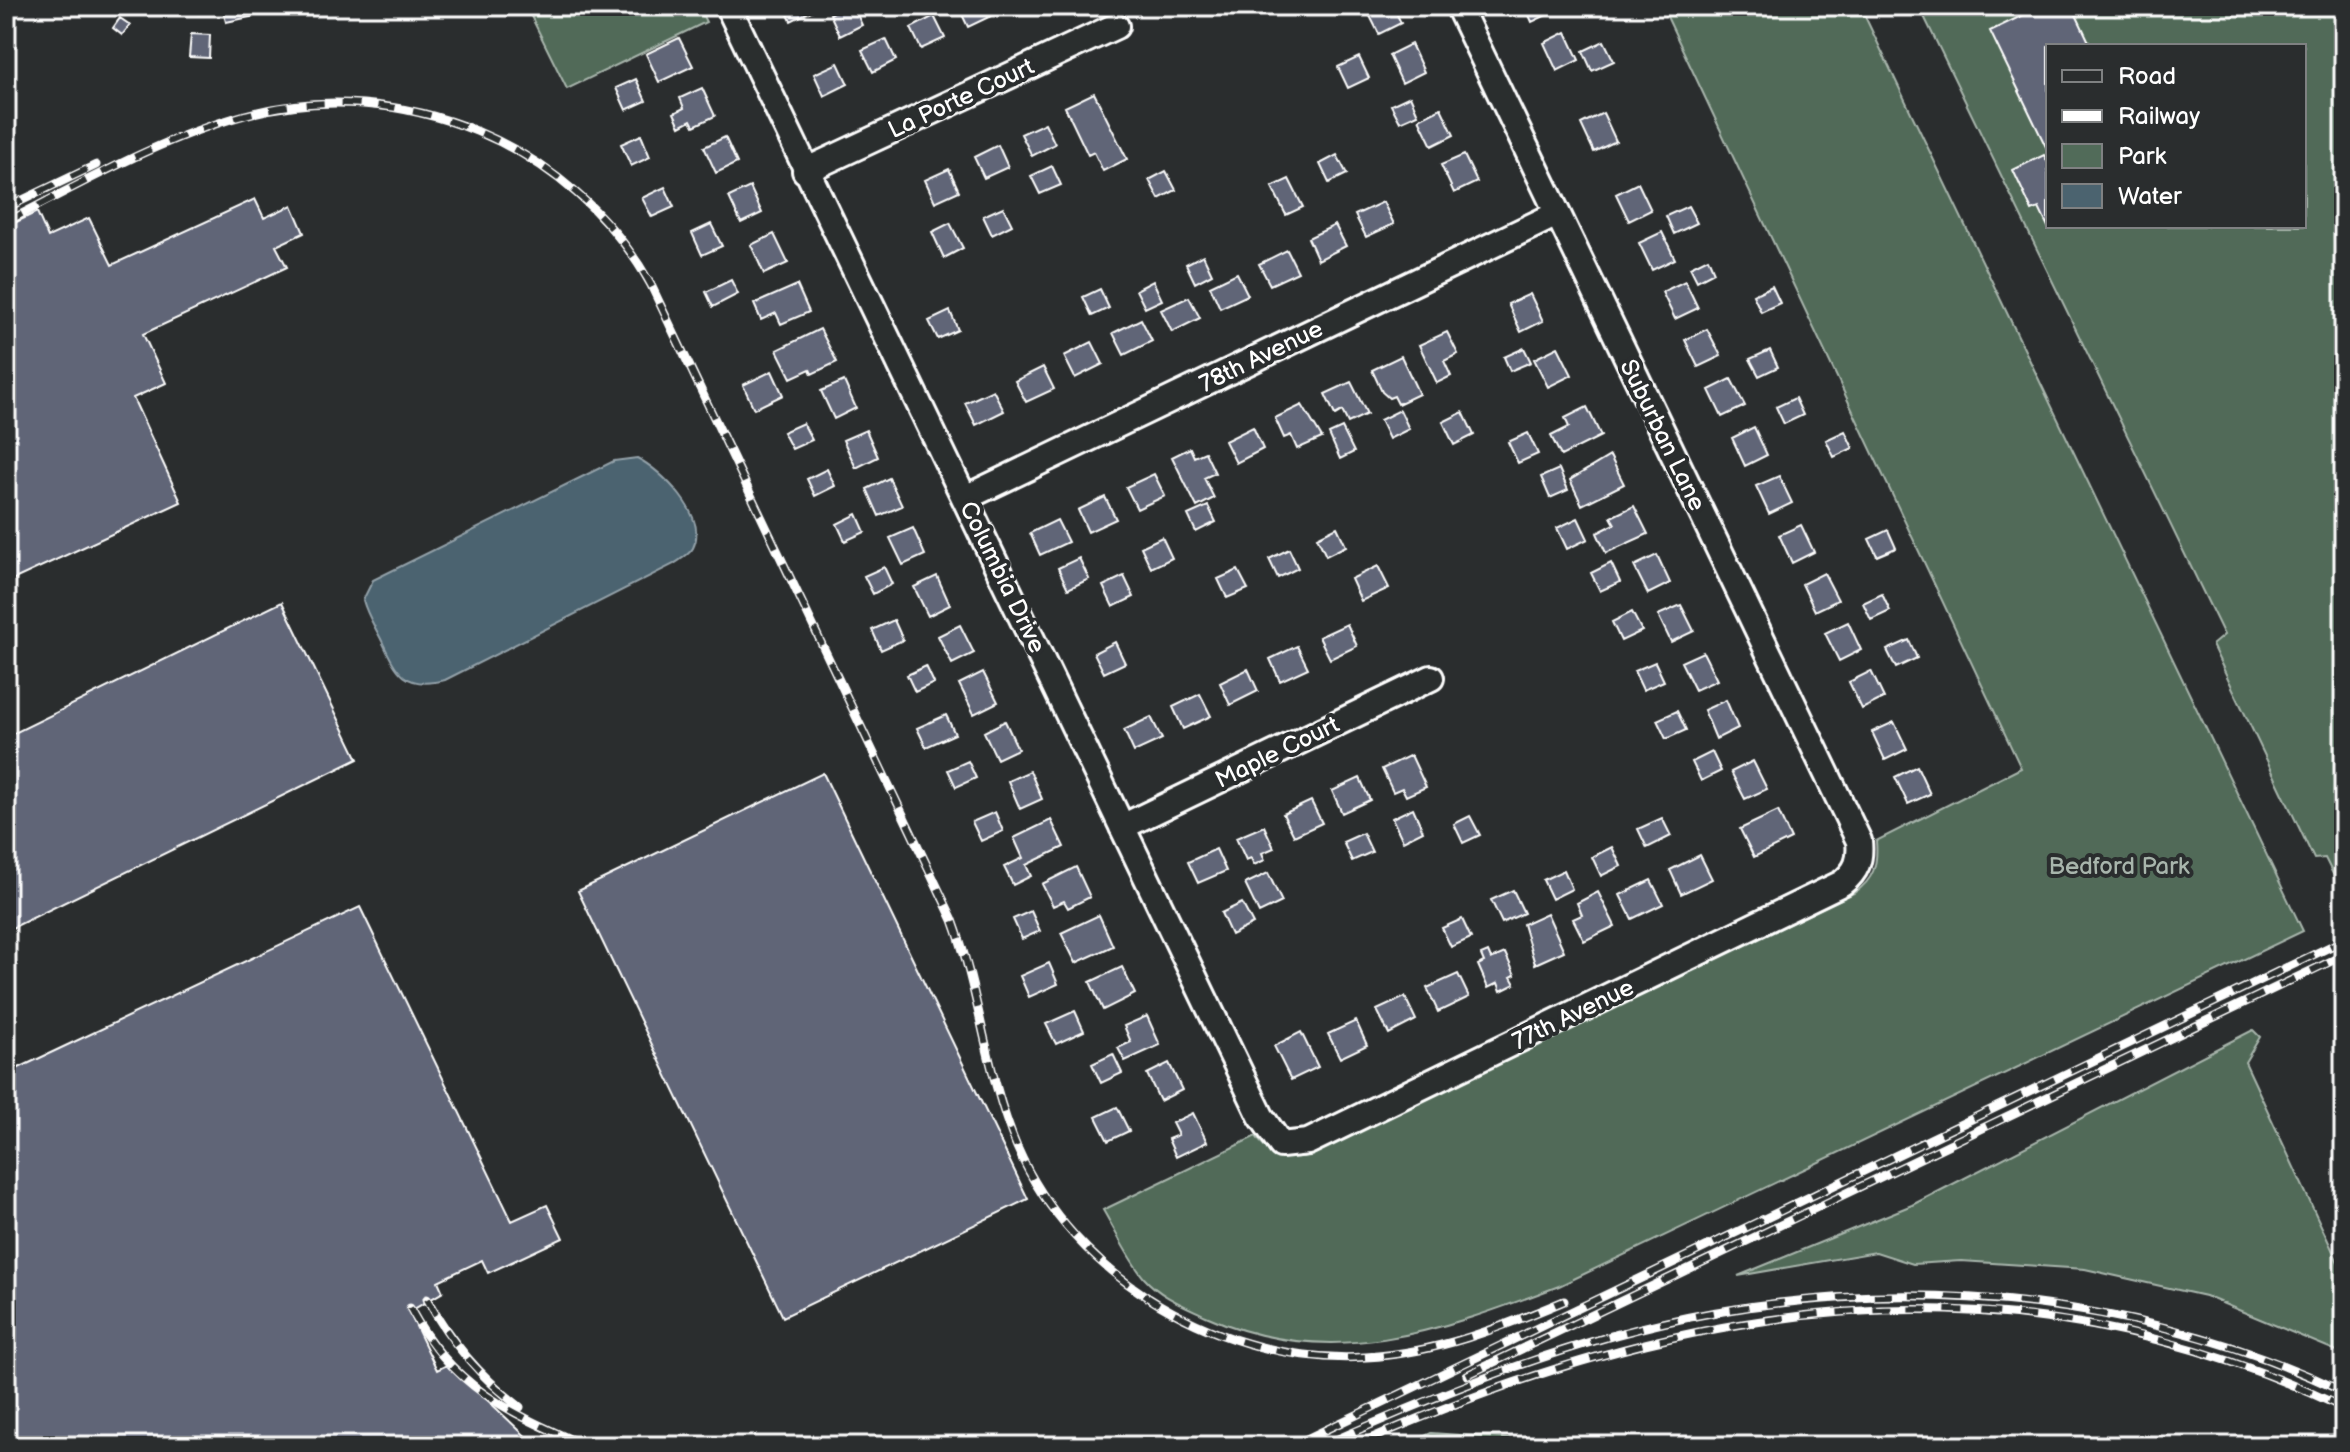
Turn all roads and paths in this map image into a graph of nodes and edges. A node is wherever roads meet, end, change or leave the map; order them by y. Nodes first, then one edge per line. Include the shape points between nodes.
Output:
1 (728, 6) edge
2 (1458, 6) edge
3 (1116, 26) dead end
4 (805, 171) junction
5 (1557, 214) junction
6 (965, 498) junction
7 (1431, 678) dead end
8 (1122, 827) junction
9 (1857, 866) joint
10 (1281, 1145) joint

1 - 4 street, Columbia Drive
2 - 5 street, Suburban Lane
3 - 4 street, La Porte Court
4 - 6 street, Columbia Drive
5 - 6 street, 78th Avenue
5 - 9 street, Suburban Lane via 1859,841
6 - 8 street, Columbia Drive
7 - 8 street, Maple Court
8 - 10 street, Columbia Drive via 1261,1116
9 - 10 street, 77th Avenue via 1842,883 1336,1129 1292,1147

